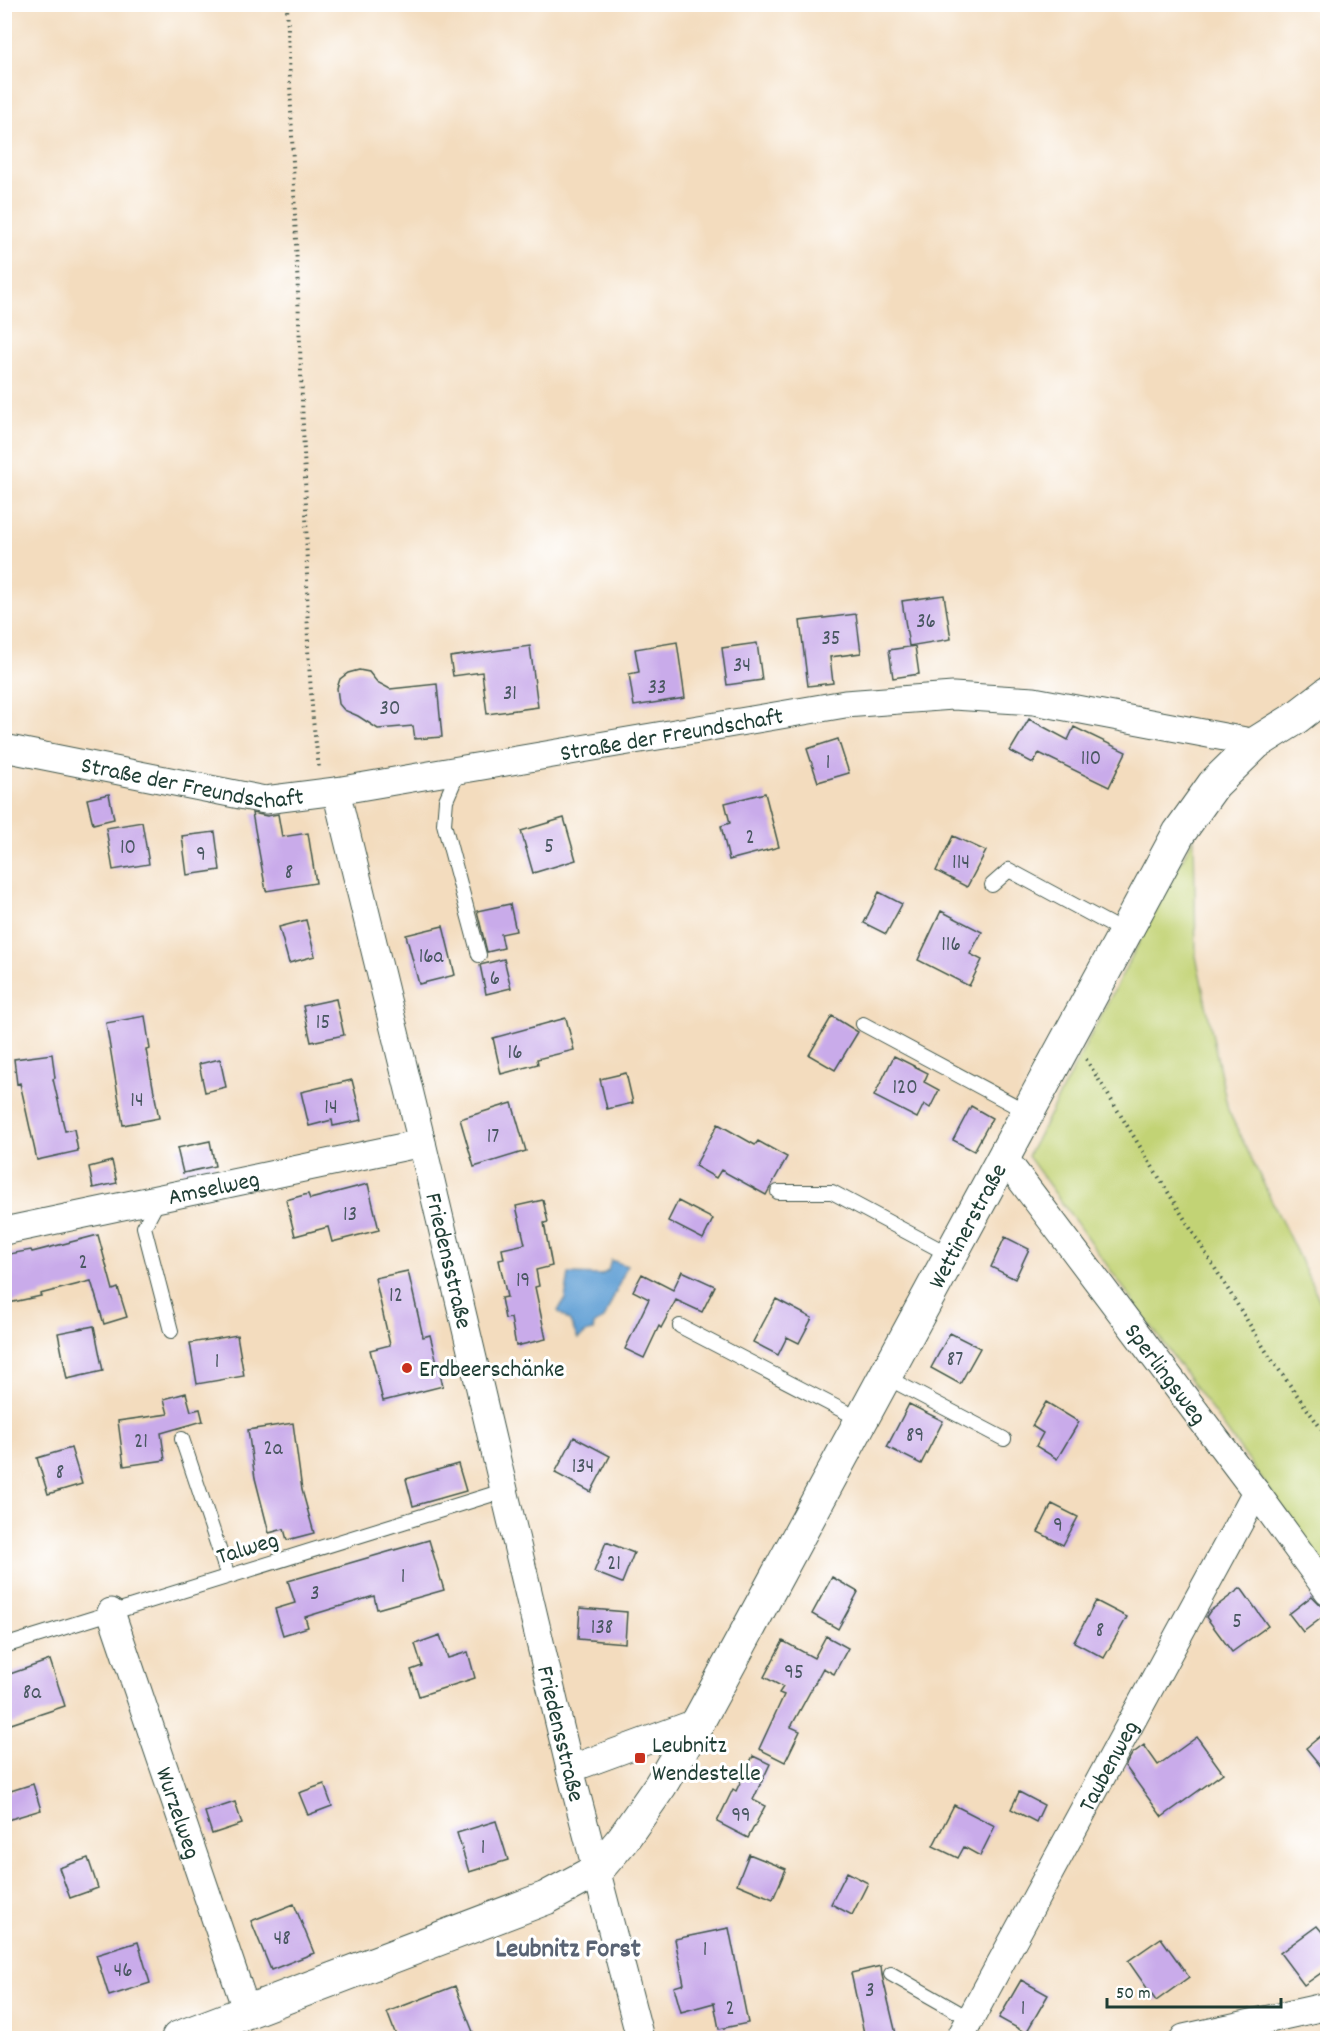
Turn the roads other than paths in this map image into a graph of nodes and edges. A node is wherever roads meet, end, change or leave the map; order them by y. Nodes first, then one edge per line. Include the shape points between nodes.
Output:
1 (1328, 693) edge
2 (1256, 742) junction
3 (4, 748) edge
4 (459, 770) junction
5 (329, 792) junction
6 (992, 885) dead end
7 (1124, 932) junction
8 (478, 956) dead end
9 (863, 1024) dead end
10 (1028, 1112) junction
11 (422, 1143) junction
12 (1003, 1156) junction
13 (778, 1192) dead end
14 (159, 1198) junction
15 (4, 1231) edge
16 (950, 1255) junction
17 (680, 1326) dead end
18 (171, 1331) dead end
19 (884, 1376) junction
20 (861, 1420) junction
21 (182, 1439) dead end
22 (1004, 1439) dead end
23 (503, 1491) junction
24 (1256, 1492) junction
25 (228, 1576) junction
26 (1328, 1591) edge
27 (111, 1612) junction
28 (4, 1646) edge
29 (698, 1722) junction
30 (570, 1769) junction
31 (596, 1871) junction
32 (891, 1974) dead end
33 (1328, 2006) edge
34 (247, 2012) junction
35 (965, 2029) edge
36 (178, 2038) edge
37 (640, 2038) edge
38 (1184, 2038) edge

1 - 2 street
2 - 4 street, Straße der Freundschaft via 1034,701 953,696 845,704
2 - 7 street, Wettinerstraße via 1214,784 1179,833
3 - 5 street, Straße der Freundschaft via 265,800
4 - 5 street, Straße der Freundschaft
4 - 8 lane via 446,800 444,824
5 - 11 street, Friedensstraße
6 - 7 lane via 1009,870
7 - 10 street, Wettinerstraße
9 - 10 lane
10 - 12 street, Wettinerstraße
11 - 14 street, Amselweg
11 - 23 street, Friedensstraße
12 - 16 street, Wettinerstraße
12 - 24 street, Sperlingsweg
13 - 16 lane via 832,1192
14 - 15 street, Amselweg
14 - 18 lane via 144,1227
16 - 19 street, Wettinerstraße
17 - 20 lane
19 - 20 street, Wettinerstraße
19 - 22 lane
20 - 29 street, Wettinerstraße
21 - 25 lane
23 - 25 lane, Talweg
23 - 30 street, Friedensstraße
24 - 26 street, Sperlingsweg
24 - 35 street, Taubenweg
25 - 27 lane, Talweg
27 - 28 lane, Talweg
27 - 34 street, Wurzelweg
29 - 30 street
29 - 31 street, Wettinerstraße via 660,1786
30 - 31 street, Friedensstraße
31 - 34 street via 546,1898
31 - 37 street, Friedensstraße
32 - 35 lane
33 - 38 street
34 - 36 street

